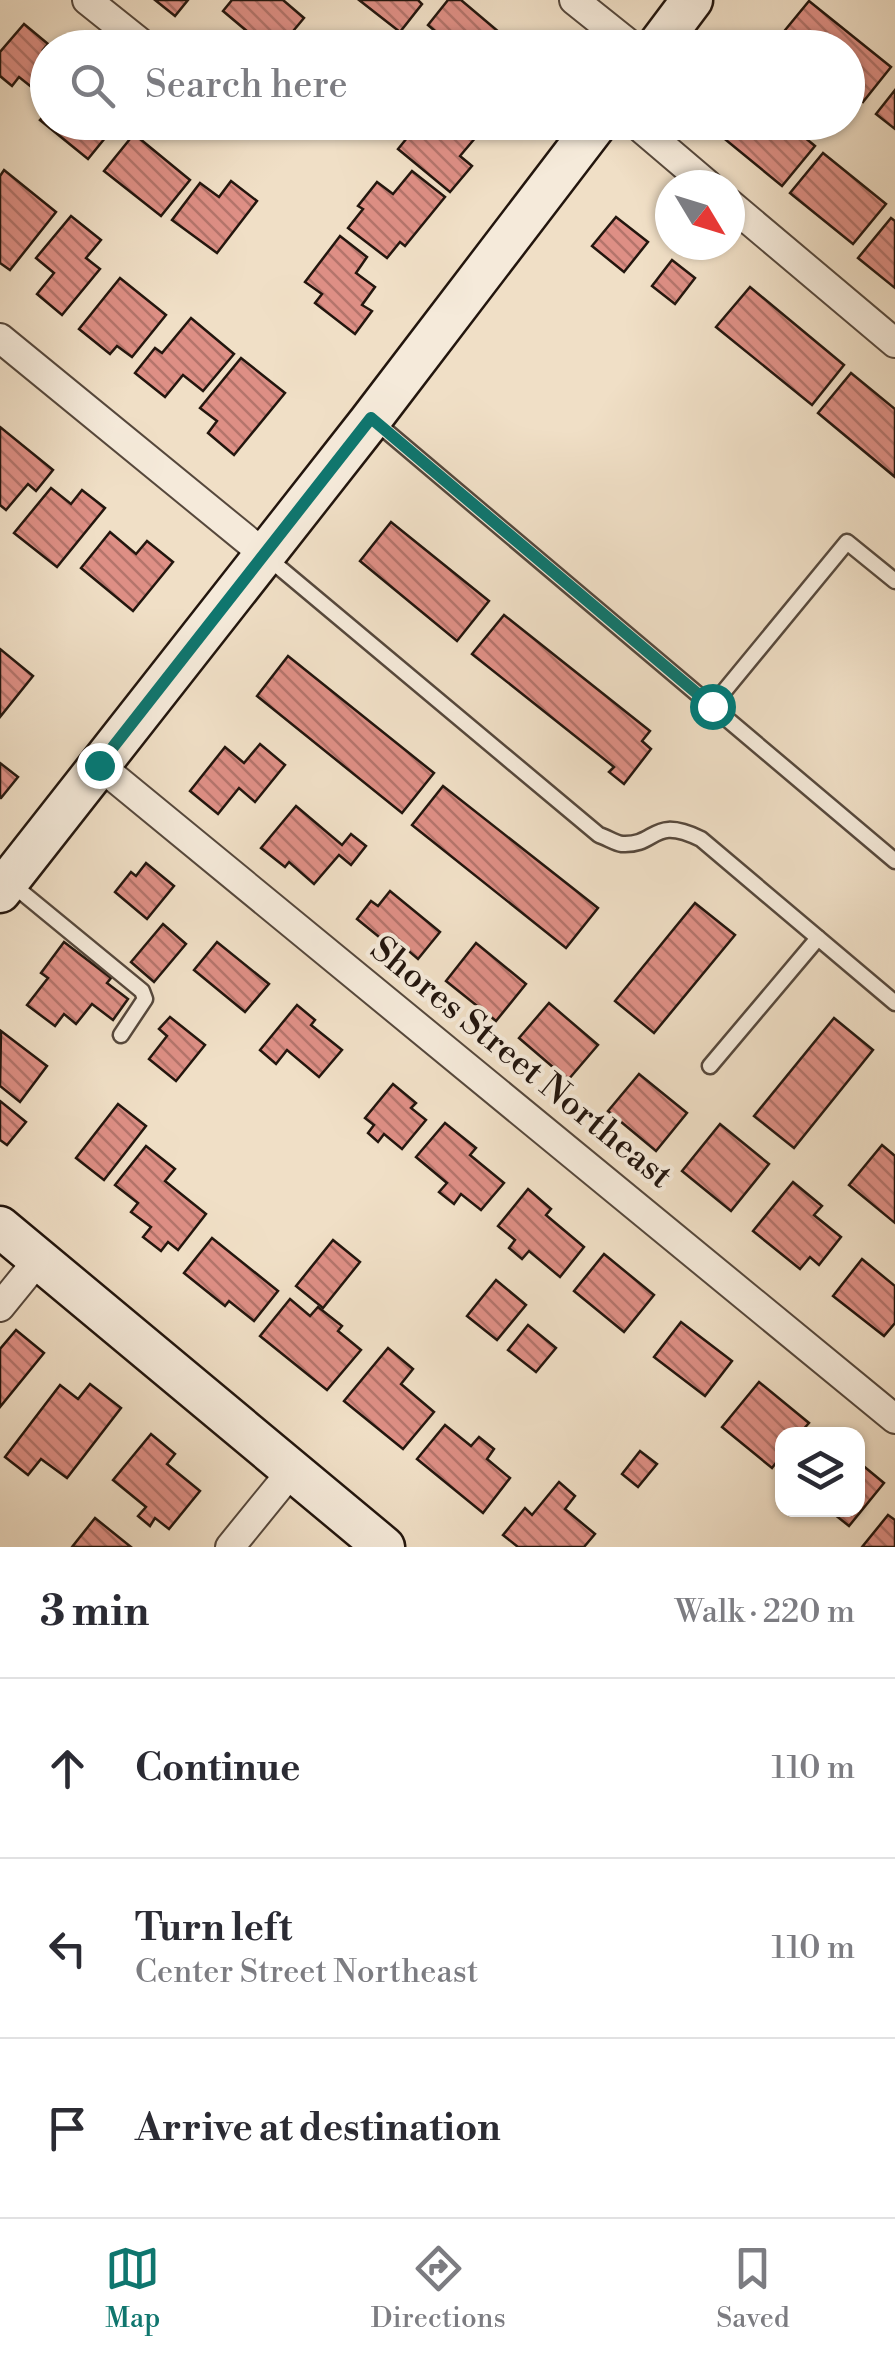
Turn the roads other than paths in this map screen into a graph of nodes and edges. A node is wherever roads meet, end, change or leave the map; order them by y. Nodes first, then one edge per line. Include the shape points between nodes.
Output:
1 (87, 0) edge
2 (574, 0) edge
3 (684, 3) edge
4 (125, 30) edge
5 (612, 30) edge
6 (667, 30) edge
7 (584, 140) edge
8 (655, 140) edge
9 (690, 170) edge
10 (745, 217) edge
11 (0, 338) edge
12 (895, 343) edge
13 (371, 418) junction
14 (264, 554) junction
15 (895, 581) edge
16 (712, 706) junction
17 (99, 765) junction
18 (895, 861) edge
19 (4, 886) edge
20 (818, 938) junction
21 (895, 1003) edge
22 (121, 1034) dead end
23 (710, 1066) dead end
24 (0, 1228) edge
25 (39, 1259) junction
26 (0, 1307) edge
27 (895, 1420) edge
28 (291, 1472) junction
29 (230, 1547) edge
30 (384, 1547) edge

1 - 4 street
2 - 5 street
3 - 6 main road
7 - 13 main road
8 - 9 street
10 - 12 street
11 - 14 street
13 - 14 main road
13 - 16 lane
14 - 17 main road
14 - 20 lane via 599,834 622,844 662,830 700,839
15 - 16 lane via 847,542
16 - 18 lane
17 - 19 main road
17 - 27 street, Shores Street Northeast
19 - 22 lane via 142,991 145,1000
20 - 21 lane
20 - 23 lane
24 - 25 main road
25 - 26 street
25 - 28 main road
28 - 29 street
28 - 30 main road

